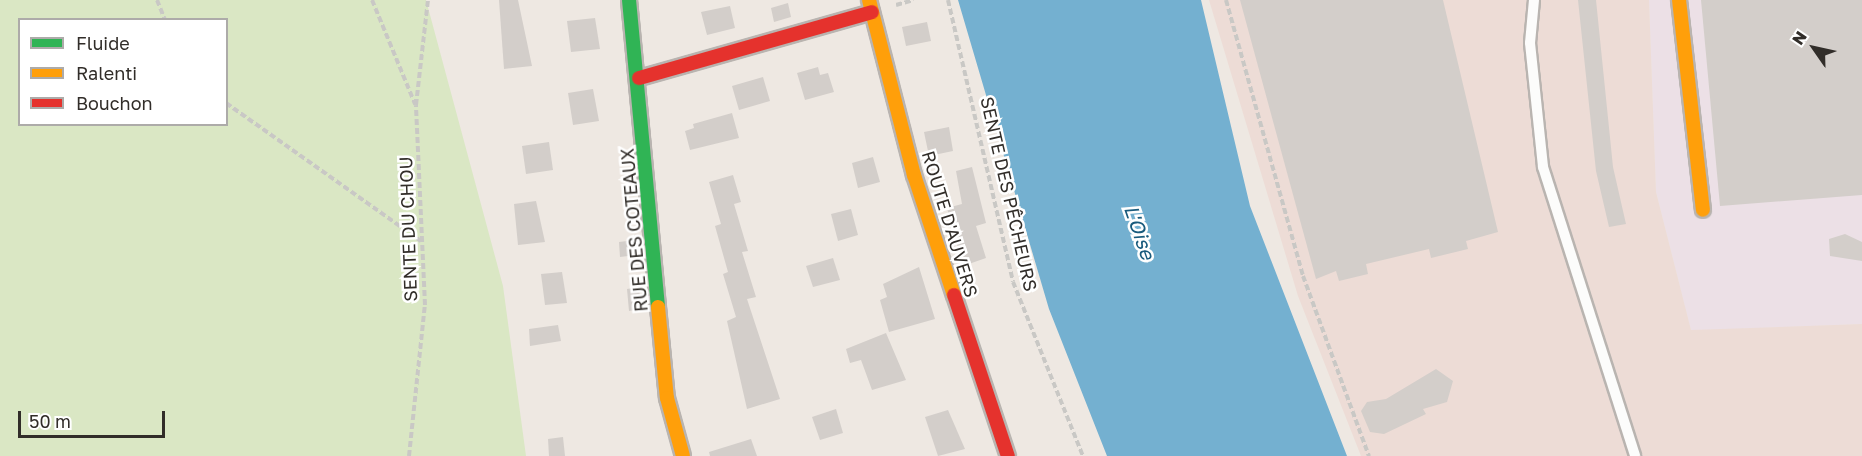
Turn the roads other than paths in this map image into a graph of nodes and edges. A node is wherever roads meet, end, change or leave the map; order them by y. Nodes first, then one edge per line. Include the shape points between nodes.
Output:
1 (629, 0) edge
2 (1534, 0) edge
3 (1679, 0) edge
4 (870, 6) edge
5 (639, 78) junction
6 (1703, 210) dead end
7 (683, 456) edge
8 (1008, 456) edge
9 (1635, 456) edge

1 - 5 street, RUE DES COTEAUX
2 - 9 lane via 1530,43 1543,167
3 - 6 street
4 - 5 street
4 - 8 street, ROUTE D'AUVERS via 914,175
5 - 7 street, RUE DES COTEAUX via 667,398

